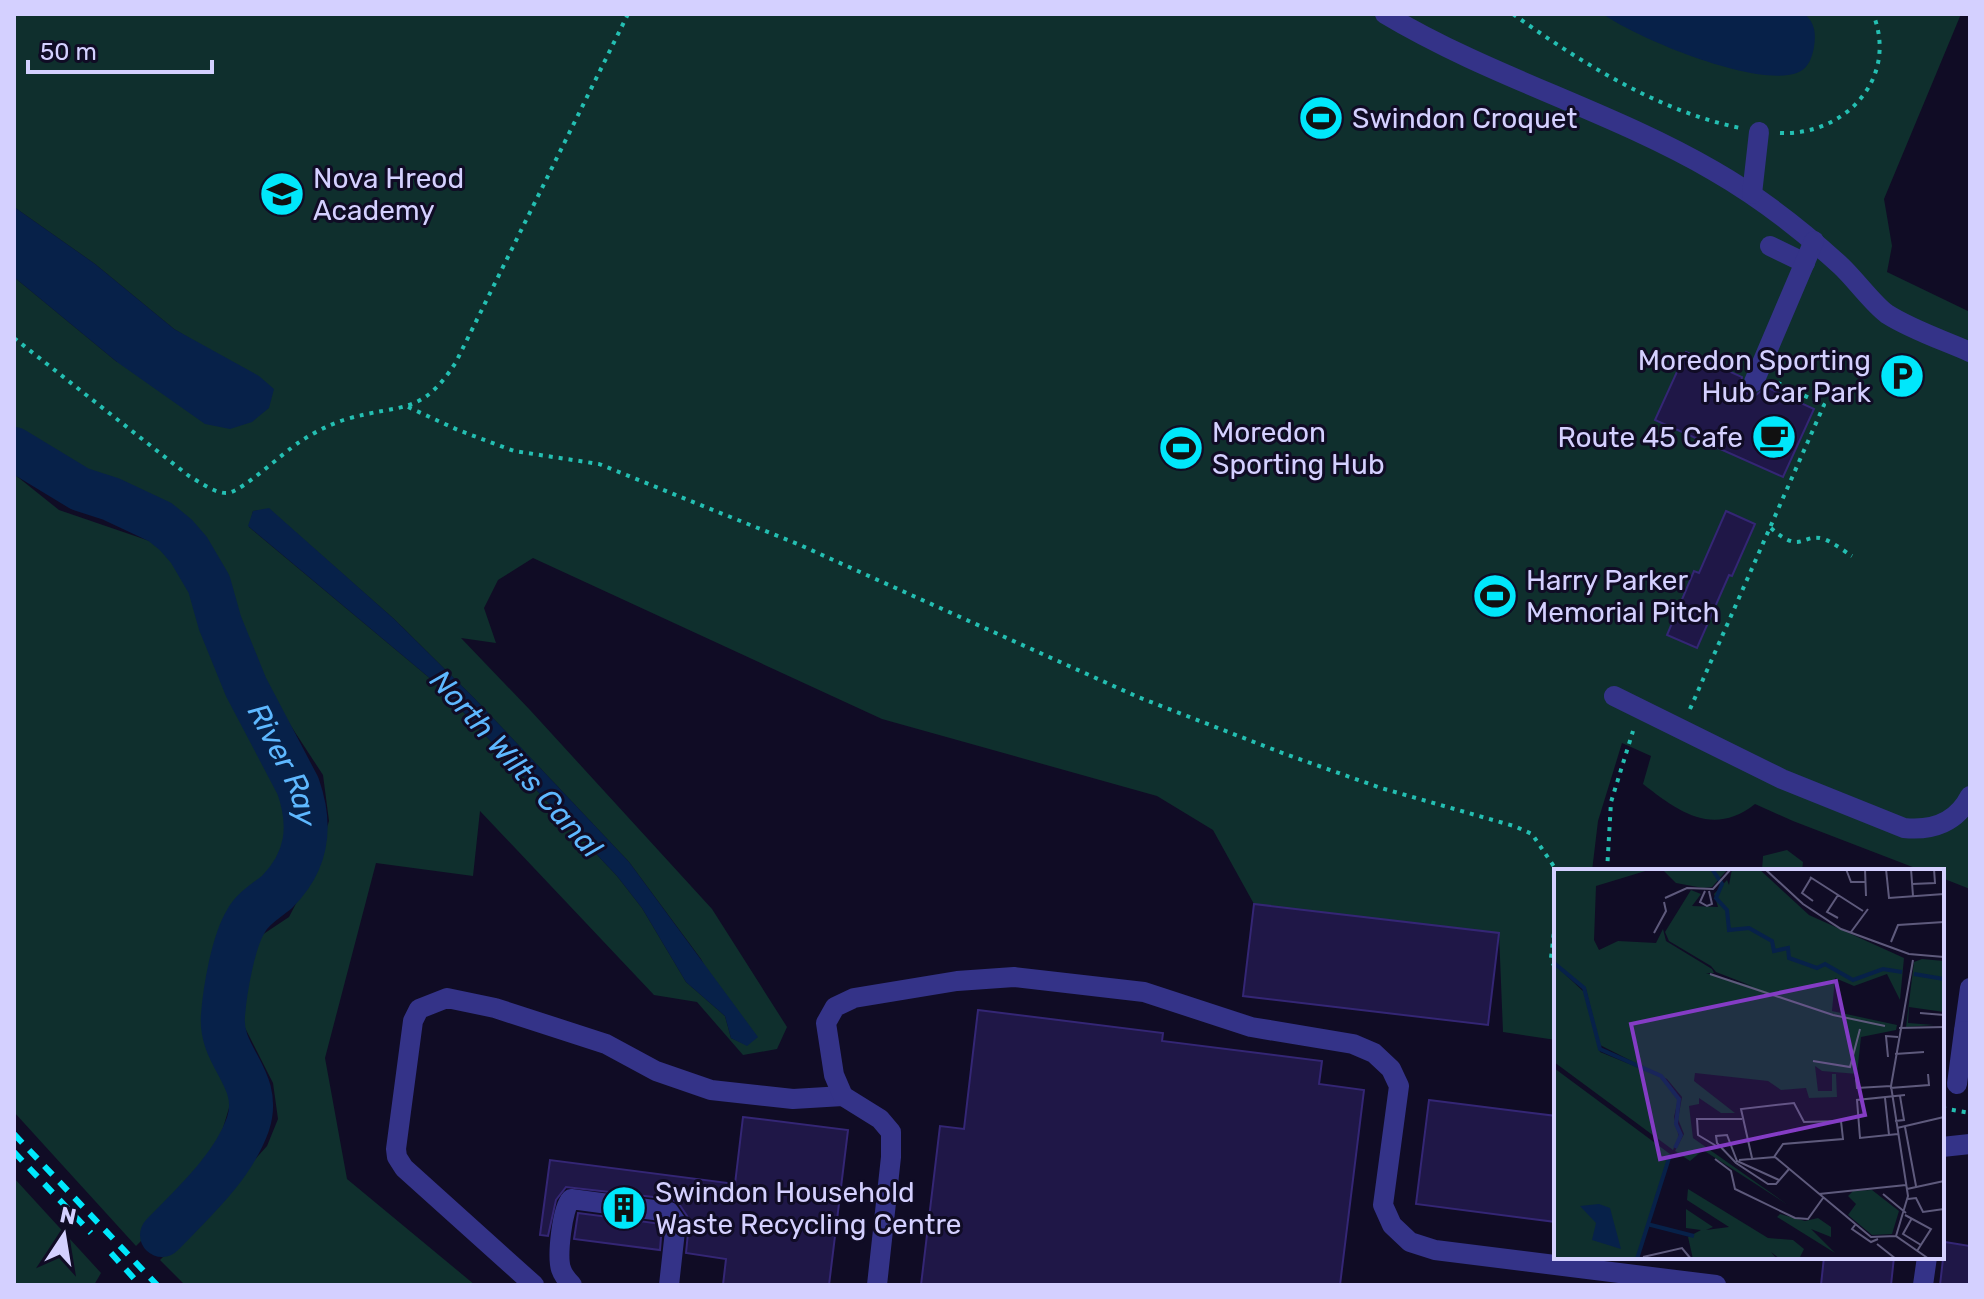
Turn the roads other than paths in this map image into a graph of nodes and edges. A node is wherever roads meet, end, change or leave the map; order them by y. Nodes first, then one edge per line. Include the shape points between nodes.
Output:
1 (1385, 14) edge
2 (1759, 132) road end
3 (1752, 194) junction
4 (1814, 241) junction
5 (1770, 246) dead end
6 (1805, 263) junction
7 (1970, 352) edge
8 (1756, 378) road end
9 (1614, 696) dead end
10 (1970, 796) edge
11 (1970, 988) edge
12 (1967, 1031) edge
13 (1957, 1084) dead end
14 (843, 1096) junction
15 (1970, 1144) edge
16 (1944, 1147) edge
17 (1927, 1259) edge
18 (534, 1285) edge
19 (572, 1285) edge
20 (669, 1285) edge
21 (877, 1285) edge
22 (1716, 1285) edge
23 (1923, 1285) edge

1 - 3 lane via 1469,58 1649,137
2 - 3 lane
3 - 4 lane
4 - 6 lane
4 - 7 lane via 1886,313
5 - 6 lane
6 - 8 lane
9 - 10 lane via 1782,779 1904,828 1919,830 1948,822
11 - 12 lane
12 - 13 lane
14 - 18 lane via 793,1099 711,1090 656,1071 606,1044 495,1008 447,998 419,1009 413,1021 397,1157
14 - 21 lane via 891,1132
14 - 22 lane via 834,1075 826,1023 835,1007 854,998 1014,977 1144,992 1251,1027 1353,1044 1374,1053 1399,1086 1383,1205 1392,1225 1410,1242 1435,1250
15 - 16 lane
17 - 23 lane
19 - 20 lane via 559,1255 571,1199 669,1212 676,1222

